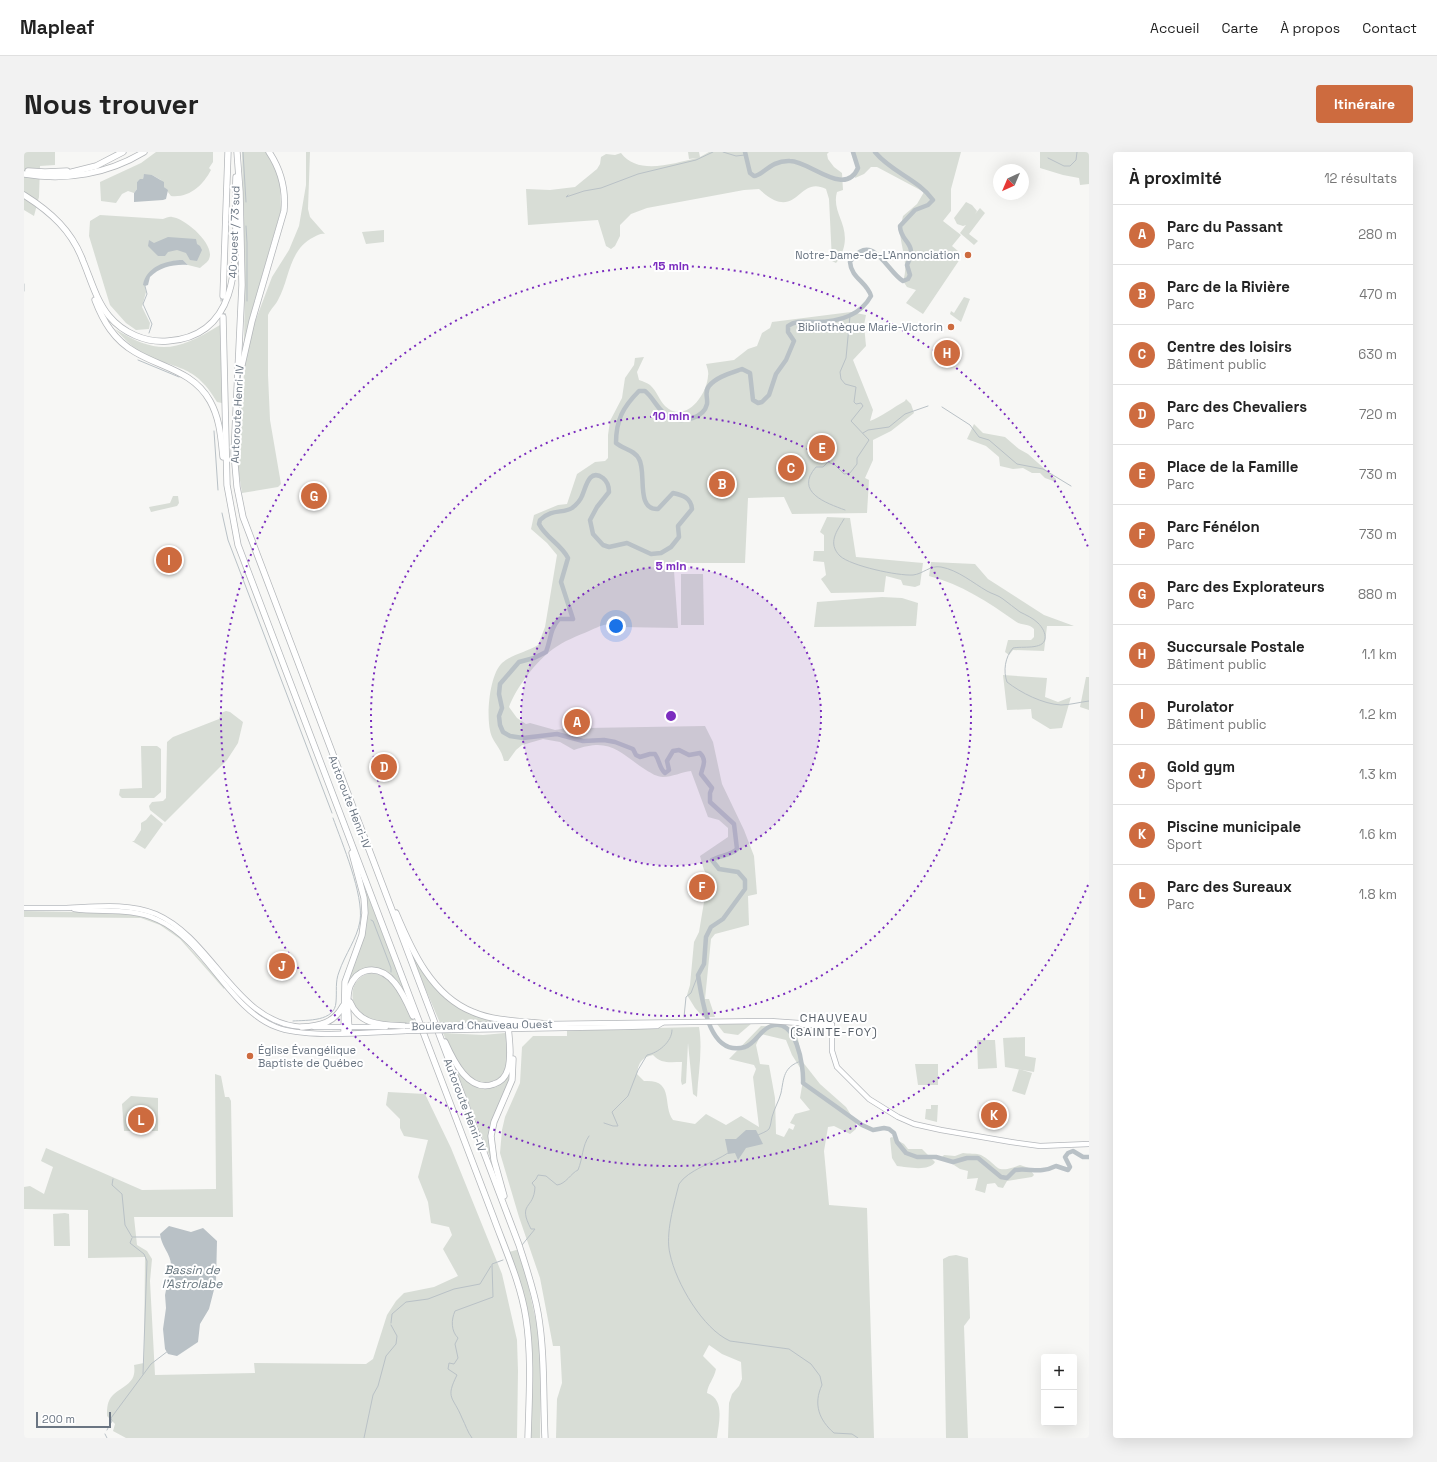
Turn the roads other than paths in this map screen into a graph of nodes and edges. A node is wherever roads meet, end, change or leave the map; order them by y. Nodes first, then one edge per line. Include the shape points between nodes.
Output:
1 (116, 152) edge
2 (123, 152) edge
3 (144, 152) edge
4 (228, 152) edge
5 (269, 152) edge
6 (237, 153) edge
7 (24, 172) edge
8 (24, 195) edge
9 (42, 207) junction
10 (223, 296) tunnel mouth
11 (223, 317) tunnel mouth
12 (238, 399) junction
13 (238, 545) junction
14 (353, 810) junction
15 (338, 811) junction
16 (24, 908) edge
17 (64, 908) junction
18 (406, 952) junction
19 (349, 998) junction
20 (344, 1004) junction
21 (662, 1023) junction
22 (549, 1024) junction
23 (302, 1027) junction
24 (510, 1027) junction
25 (406, 1029) junction
26 (346, 1030) junction
27 (439, 1073) junction
28 (1089, 1144) edge
29 (518, 1244) junction
30 (528, 1438) edge
31 (545, 1438) edge

1 - 7 highway via 93,164 72,170
2 - 7 highway via 104,163 73,172
3 - 7 highway via 115,166 86,174 52,177
4 - 10 highway
5 - 12 highway via 282,179 284,211 248,333
6 - 9 highway, 40 ouest / 73 sud via 234,273 231,290 224,306 212,322 195,334 181,339 166,342 147,340 132,335 114,322 98,300 73,240 61,224
6 - 12 highway, Autoroute Henri-IV via 242,277
8 - 9 highway
9 - 13 highway via 70,241 81,262 101,315 112,333 135,352 186,376 210,400 219,424 227,508
11 - 13 highway, Autoroute Henri-IV via 227,485
12 - 14 highway, Autoroute Henri-IV via 235,470 243,517
13 - 15 highway, Autoroute Henri-IV
14 - 18 highway, Autoroute Henri-IV
14 - 22 highway via 410,946 437,985 454,1002 474,1013
15 - 20 highway via 362,887 365,913 362,936 346,976
15 - 27 highway, Autoroute Henri-IV
16 - 17 main road
17 - 23 main road, Boulevard Chauveau Ouest via 126,907 167,919 184,932 257,1009 280,1023
17 - 26 main road via 128,912 157,919 181,935 250,1010 266,1022 280,1029 292,1031
18 - 24 highway via 452,1056 463,1073 472,1081 481,1086 488,1086 504,1078 509,1064
18 - 29 highway, Autoroute Henri-IV
19 - 25 highway via 353,1009 365,1021
19 - 26 highway
19 - 27 highway via 351,984 364,971 375,970 387,975 404,997
20 - 23 highway via 337,1016 329,1022
20 - 26 highway
21 - 22 main road, Boulevard Chauveau Ouest
21 - 24 main road, Boulevard Chauveau Ouest via 657,1026
21 - 28 main road, Boulevard Chauveau Ouest via 775,1021 803,1025 832,1025 832,1051 836,1067 869,1098 898,1117 914,1124 1010,1142 1040,1146
22 - 24 main road, Boulevard Chauveau Ouest
23 - 26 main road, Boulevard Chauveau Ouest
24 - 25 main road, Boulevard Chauveau Ouest, bridge
24 - 29 highway via 512,1080 494,1122 491,1136 492,1149
25 - 26 main road, Boulevard Chauveau Ouest
27 - 30 highway, Autoroute Henri-IV via 521,1296 526,1319 529,1359
29 - 31 highway, Autoroute Henri-IV via 538,1313 542,1346

